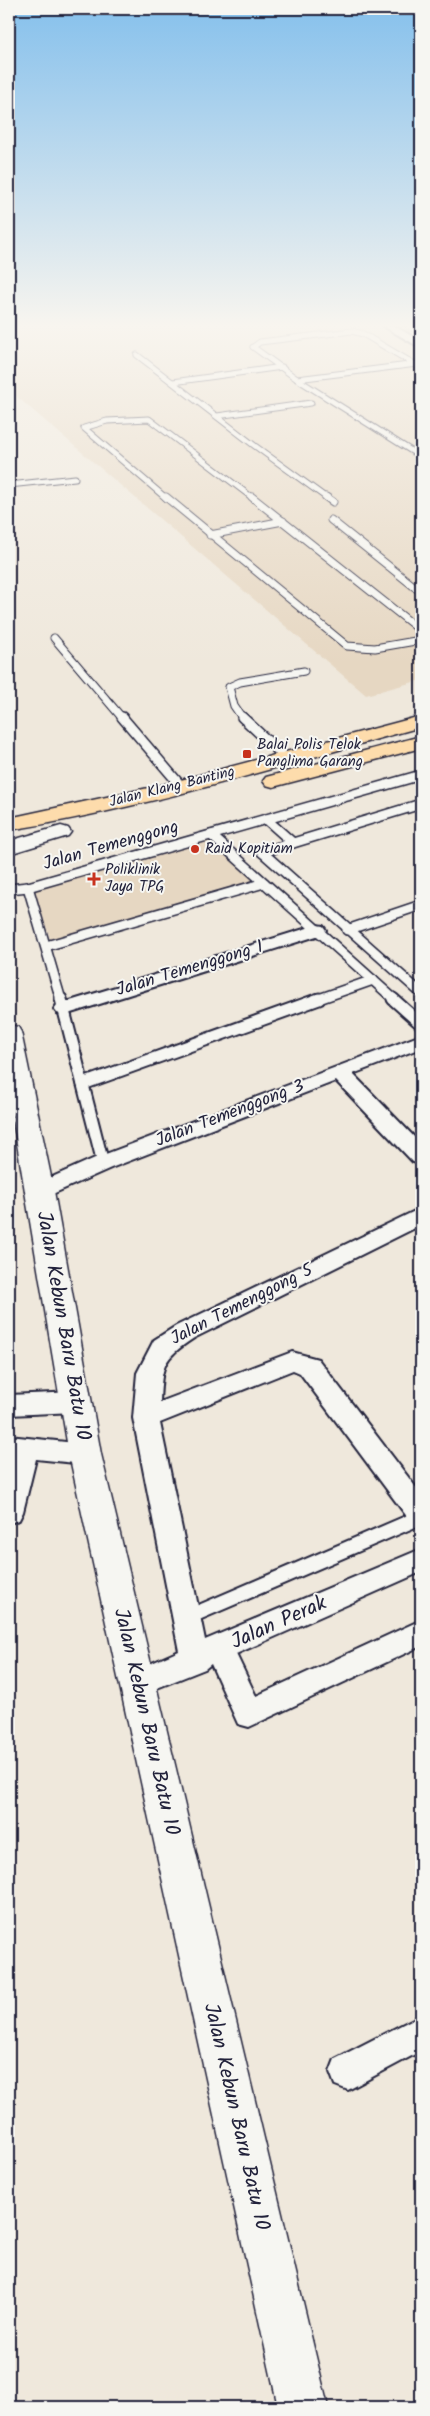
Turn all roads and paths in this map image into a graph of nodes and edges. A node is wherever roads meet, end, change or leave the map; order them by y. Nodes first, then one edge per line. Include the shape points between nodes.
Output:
1 (97, 439) edge
2 (174, 439) edge
3 (248, 439) edge
4 (392, 439) edge
5 (421, 457) edge
6 (76, 478) dead end
7 (9, 485) edge
8 (333, 502) dead end
9 (331, 520) dead end
10 (283, 521) junction
11 (210, 535) junction
12 (421, 592) edge
13 (421, 631) edge
14 (54, 638) dead end
15 (421, 640) edge
16 (304, 671) dead end
17 (421, 721) edge
18 (421, 742) edge
19 (286, 758) junction
20 (421, 775) edge
21 (181, 786) junction
22 (421, 804) edge
23 (266, 819) junction
24 (9, 824) edge
25 (60, 832) junction
26 (211, 835) junction
27 (9, 840) edge
28 (293, 843) junction
29 (9, 848) edge
30 (264, 883) junction
31 (28, 887) junction
32 (9, 890) edge
33 (421, 904) edge
34 (317, 930) junction
35 (347, 930) junction
36 (46, 946) junction
37 (373, 980) junction
38 (421, 993) edge
39 (64, 1009) junction
40 (421, 1024) edge
41 (9, 1032) edge
42 (421, 1041) edge
43 (339, 1072) junction
44 (83, 1084) junction
45 (421, 1157) edge
46 (103, 1163) junction
47 (40, 1191) junction
48 (421, 1216) edge
49 (75, 1402) junction
50 (9, 1405) edge
51 (146, 1418) junction
52 (18, 1447) edge
53 (85, 1454) junction
54 (9, 1512) edge
55 (421, 1516) edge
56 (419, 1565) edge
57 (186, 1618) junction
58 (421, 1632) edge
59 (207, 1654) junction
60 (137, 1683) junction
61 (421, 2032) edge
62 (348, 2072) dead end
63 (303, 2407) edge

1 - 11 lane
2 - 10 lane
3 - 8 lane
4 - 5 lane
6 - 7 lane
9 - 12 lane
10 - 11 lane
10 - 13 lane
11 - 15 lane via 347,646 375,648
14 - 21 lane
16 - 19 lane via 229,686 228,694 245,721
17 - 19 highway, Jalan Klang Banting
18 - 25 highway, Jalan Klang Banting via 180,805
19 - 21 highway, Jalan Klang Banting
20 - 23 lane, Jalan Temenggong
21 - 24 highway, Jalan Klang Banting
22 - 28 lane
23 - 26 lane, Jalan Temenggong
23 - 28 lane
25 - 27 highway, Jalan Klang Banting
25 - 29 street
26 - 30 lane
26 - 31 lane, Jalan Temenggong
28 - 35 lane via 262,852
30 - 34 lane
30 - 36 lane
31 - 32 lane
31 - 36 lane, Jalan Temenggong
33 - 35 lane
34 - 37 lane
34 - 39 street, Jalan Temenggong 1
35 - 38 lane
36 - 39 lane, Jalan Temenggong
37 - 40 lane
37 - 44 lane
39 - 44 lane, Jalan Temenggong
41 - 47 street, Jalan Kebun Baru Batu 10
42 - 43 street, Jalan Temenggong 3
43 - 45 street
43 - 46 street, Jalan Temenggong 3
44 - 46 lane, Jalan Temenggong
46 - 47 street, Jalan Temenggong 3
47 - 49 street, Jalan Kebun Baru Batu 10
48 - 51 street, Jalan Temenggong 5 via 215,1316 163,1346 149,1373
49 - 50 street
49 - 53 street, Jalan Kebun Baru Batu 10
51 - 55 street via 292,1361 309,1366
51 - 57 street, Jalan Temenggong 5
52 - 53 street
52 - 54 street
53 - 60 street, Jalan Kebun Baru Batu 10
55 - 57 lane
56 - 59 street, Jalan Perak
57 - 59 street, Jalan Temenggong 5
58 - 59 street, Jalan Temenggong 5 via 249,1714
59 - 60 street, Jalan Perak
60 - 63 street, Jalan Kebun Baru Batu 10
61 - 62 street

